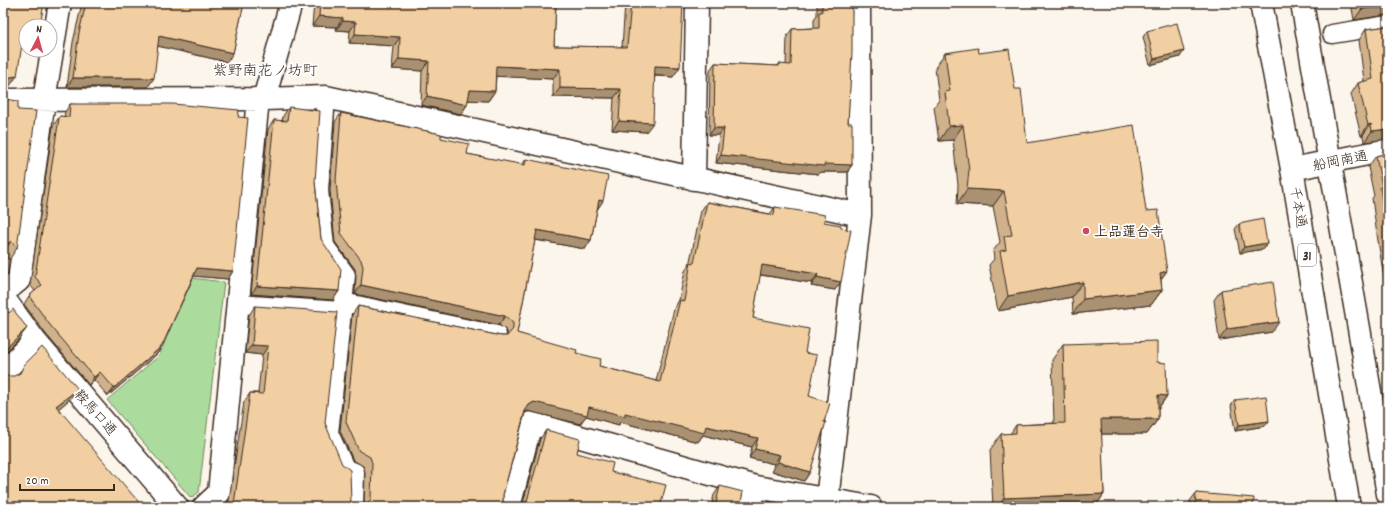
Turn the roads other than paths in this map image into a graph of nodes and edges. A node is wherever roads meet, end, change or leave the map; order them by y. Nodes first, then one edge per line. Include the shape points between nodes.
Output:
1 (60, 3) edge
2 (291, 3) edge
3 (697, 3) edge
4 (859, 3) edge
5 (1262, 3) edge
6 (1302, 3) edge
7 (1388, 25) edge
8 (1332, 34) dead end
9 (326, 97) junction
10 (261, 99) junction
11 (3, 100) edge
12 (44, 100) junction
13 (1388, 150) edge
14 (1329, 162) junction
15 (1292, 168) junction
16 (694, 179) junction
17 (860, 215) junction
18 (3, 293) edge
19 (3, 297) edge
20 (238, 304) junction
21 (343, 306) junction
22 (497, 335) edge
23 (35, 341) junction
24 (3, 376) edge
25 (1388, 494) edge
26 (752, 497) edge
27 (839, 503) edge
28 (177, 507) edge
29 (204, 507) edge
30 (354, 507) edge
31 (509, 507) edge
32 (871, 507) edge
33 (1349, 507) edge

1 - 12 street
2 - 10 street
3 - 16 street
4 - 17 street
5 - 15 street, 千本通 / 31
6 - 14 street
7 - 8 lane
9 - 10 street
9 - 16 street
9 - 21 lane via 319,190 325,246 346,275
10 - 12 street
10 - 20 street
11 - 12 street
12 - 18 street via 19,280
13 - 14 street, 船岡南通
14 - 15 street, 船岡南通
14 - 25 street
15 - 33 street, 千本通 / 31
16 - 17 street
17 - 27 street
19 - 23 street, 鞍馬口通
20 - 21 lane
20 - 29 street via 219,493
21 - 22 lane
21 - 30 lane via 329,433 345,468 355,472
23 - 24 street via 5,370
23 - 28 street, 鞍馬口通
26 - 27 street
26 - 31 street via 531,423
27 - 32 street

